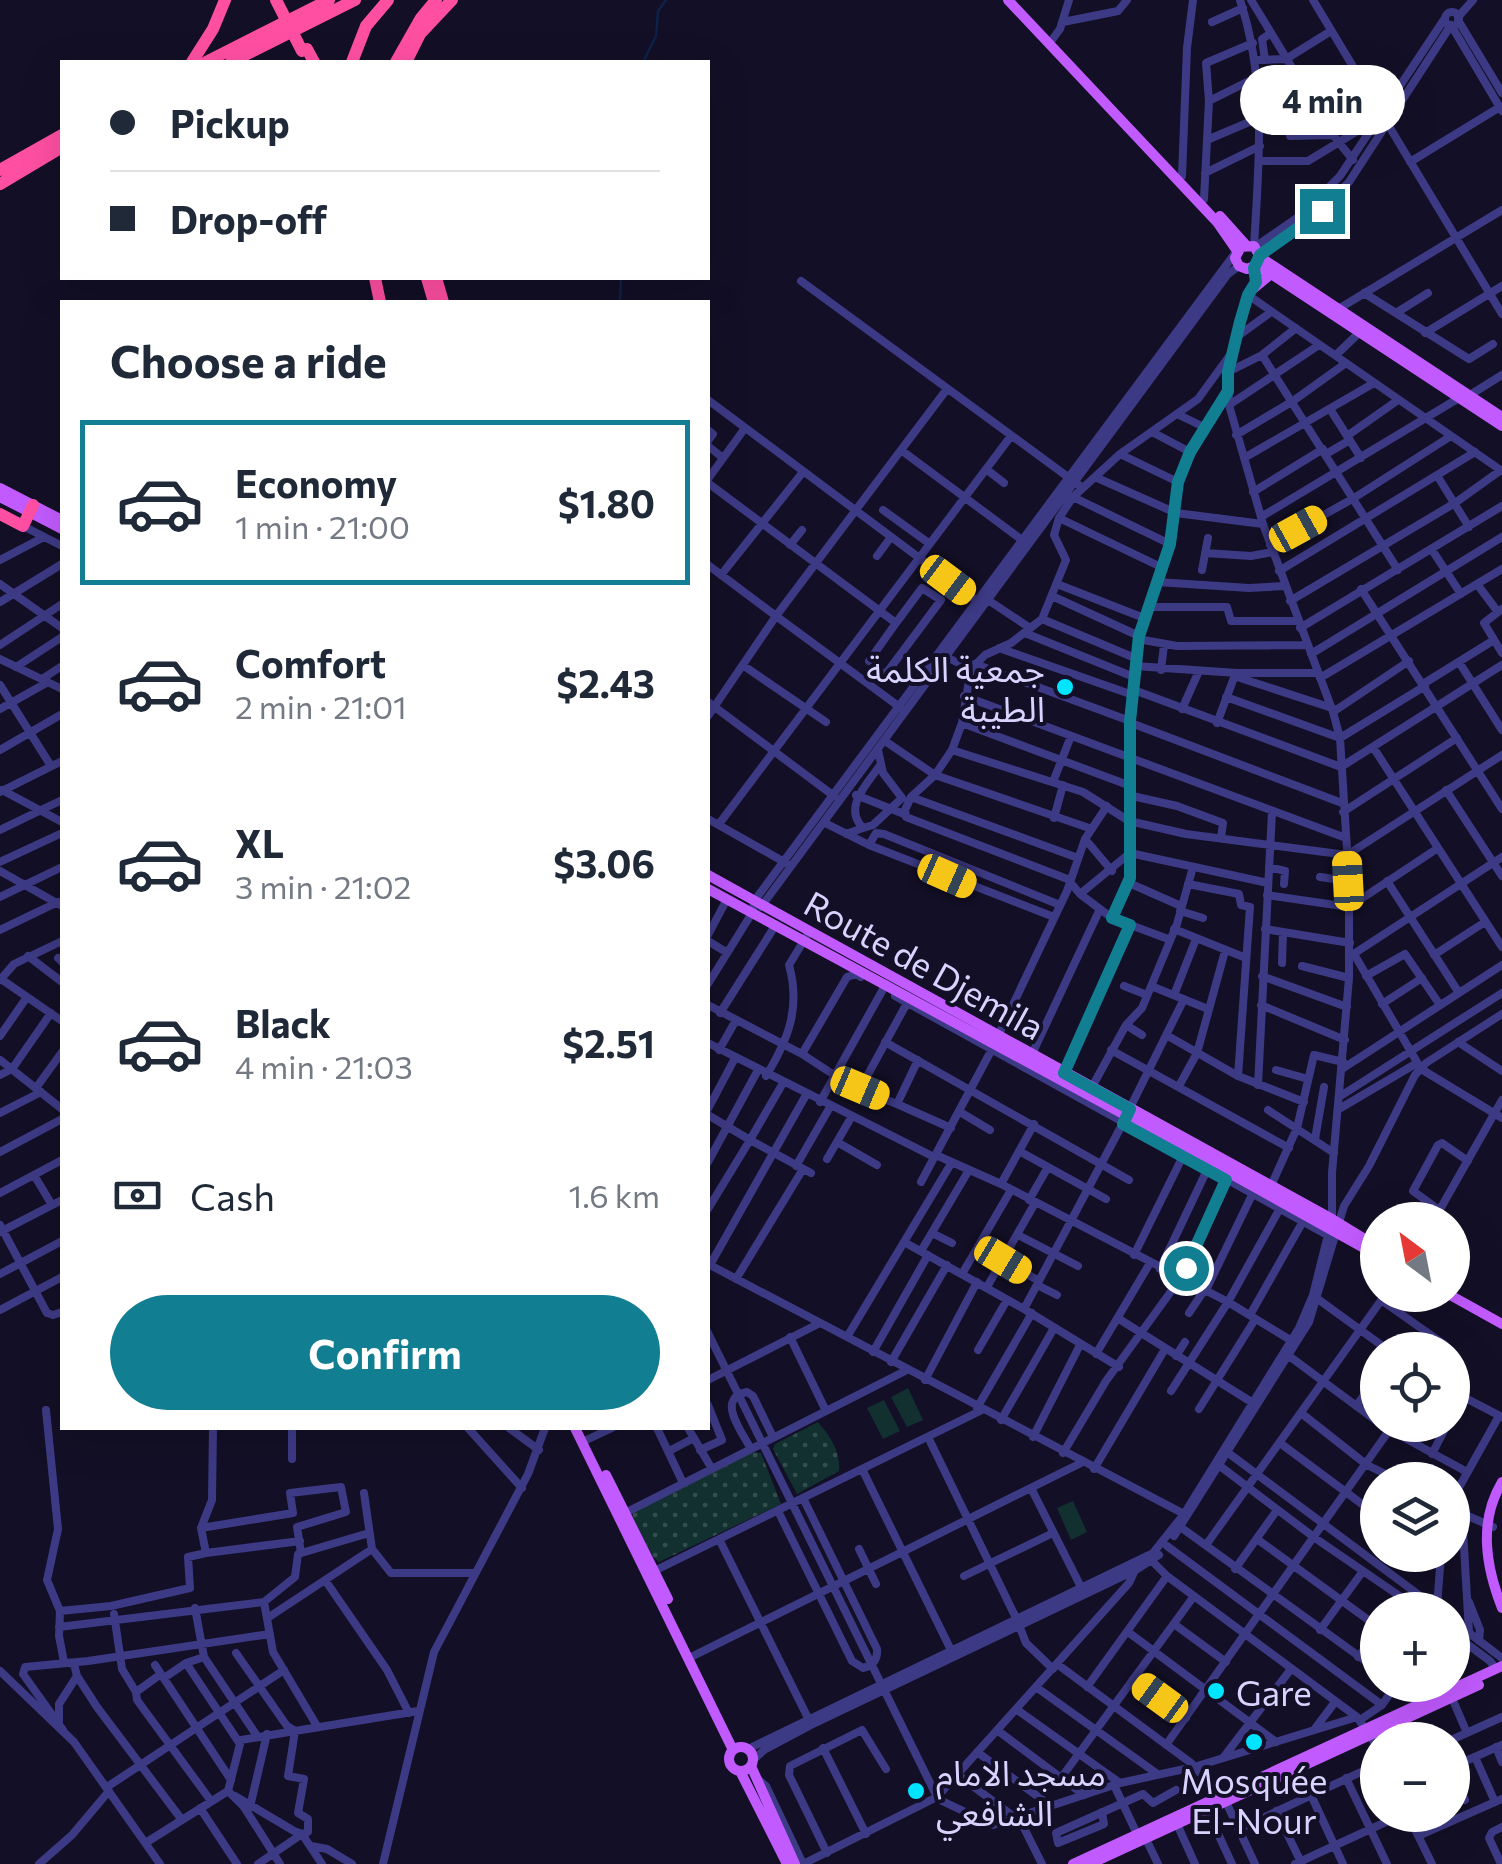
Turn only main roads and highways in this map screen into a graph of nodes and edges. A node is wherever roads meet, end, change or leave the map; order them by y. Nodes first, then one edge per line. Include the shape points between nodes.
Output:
1 (225, 0) edge
2 (279, 0) edge
3 (319, 0) edge
4 (329, 0) edge
5 (355, 0) edge
6 (388, 0) edge
7 (436, 0) edge
8 (452, 0) edge
9 (1008, 0) edge
10 (1018, 0) edge
11 (296, 17) junction
12 (1051, 42) junction
13 (308, 56) edge
14 (193, 60) edge
15 (210, 60) edge
16 (236, 60) edge
17 (353, 60) edge
18 (397, 60) edge
19 (407, 60) edge
20 (1074, 66) junction
21 (60, 136) edge
22 (60, 148) edge
23 (0, 170) edge
24 (0, 184) edge
25 (1249, 257) junction
26 (1272, 274) junction
27 (1251, 291) road end
28 (1335, 311) junction
29 (1465, 397) junction
30 (1502, 417) edge
31 (1502, 426) edge
32 (0, 488) edge
33 (0, 497) edge
34 (0, 514) edge
35 (28, 515) junction
36 (60, 520) edge
37 (60, 528) edge
38 (710, 875) edge
39 (710, 890) edge
40 (757, 908) junction
41 (994, 1043) junction
42 (1063, 1076) junction
43 (1127, 1116) junction
44 (1334, 1228) junction
45 (1360, 1240) edge
46 (1360, 1245) edge
47 (1470, 1302) edge
48 (1502, 1320) edge
49 (577, 1430) edge
50 (583, 1430) edge
51 (585, 1441) junction
52 (1502, 1482) edge
53 (1502, 1493) edge
54 (1490, 1526) junction
55 (1493, 1570) junction
56 (1502, 1590) edge
57 (1502, 1608) edge
58 (1500, 1670) edge
59 (1371, 1722) edge
60 (1374, 1722) edge
61 (1360, 1727) edge
62 (746, 1760) junction
63 (1223, 1799) junction
64 (1141, 1836) junction
65 (1095, 1863) edge
66 (787, 1864) edge
67 (800, 1864) edge
68 (1073, 1864) edge

1 - 14 highway
2 - 13 highway, bridge
3 - 11 highway
4 - 11 highway
5 - 16 highway
6 - 17 highway via 366,26
7 - 18 highway
8 - 19 highway via 420,34
9 - 12 main road
10 - 12 main road
11 - 15 highway
12 - 20 main road
20 - 25 main road
20 - 25 main road via 1204,200
21 - 23 highway
22 - 24 highway
25 - 26 main road
25 - 28 main road
26 - 27 main road
26 - 28 main road
28 - 29 main road
28 - 29 main road
29 - 30 main road
29 - 31 main road
32 - 35 main road
33 - 35 main road
34 - 35 highway
35 - 36 main road
35 - 37 main road
38 - 40 main road, Route de Djemila
39 - 40 main road
40 - 41 main road, Route de Djemila via 891,974
40 - 41 main road via 775,926
41 - 42 main road
41 - 42 main road, Route de Djemila via 1032,1054
42 - 43 main road
42 - 43 main road, Route de Djemila
43 - 44 main road
43 - 44 main road, Route de Djemila
44 - 45 main road, Route de Djemila
44 - 46 main road
47 - 48 main road
49 - 51 main road
50 - 51 main road
51 - 62 main road
52 - 54 main road
53 - 54 main road
54 - 55 main road
55 - 56 main road
55 - 57 main road
58 - 59 main road
58 - 60 main road via 1452,1698
61 - 63 main road
62 - 66 main road
62 - 67 main road
63 - 64 main road
63 - 64 main road
64 - 65 main road
64 - 68 main road

